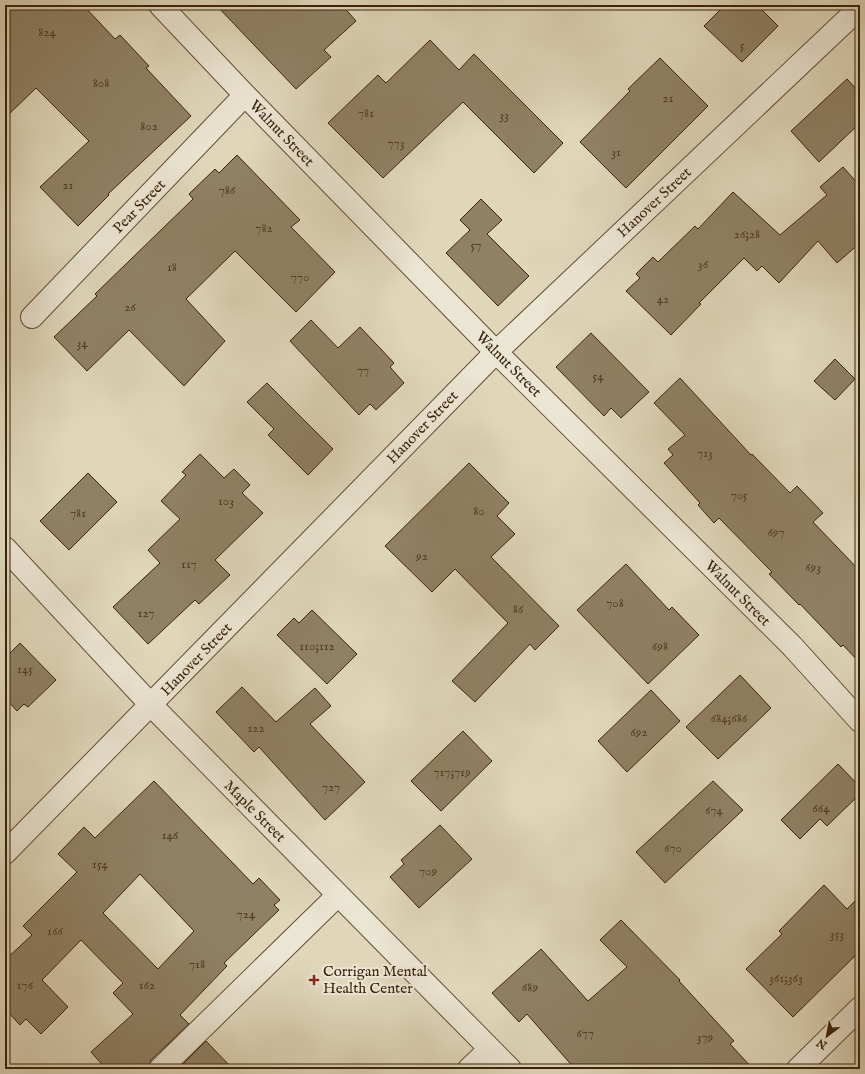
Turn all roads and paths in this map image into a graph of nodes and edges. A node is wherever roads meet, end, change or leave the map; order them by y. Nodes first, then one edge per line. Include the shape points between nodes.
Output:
1 (160, 5) edge
2 (852, 14) edge
3 (245, 95) junction
4 (32, 316) dead end
5 (496, 352) junction
6 (5, 548) edge
7 (151, 705) junction
8 (860, 721) edge
9 (5, 853) edge
10 (338, 895) junction
11 (860, 1008) edge
12 (490, 1049) junction
13 (160, 1069) edge
14 (469, 1069) edge
15 (510, 1069) edge
16 (798, 1069) edge

1 - 3 street, Walnut Street
2 - 5 street, Hanover Street
3 - 4 street, Pear Street
3 - 5 street, Walnut Street
5 - 7 street, Hanover Street
5 - 8 street, Walnut Street via 786,640
6 - 7 street, Maple Street
7 - 9 street, Hanover Street
7 - 10 street, Maple Street
10 - 12 street, Maple Street
10 - 13 street
11 - 16 street
12 - 14 street
12 - 15 street, Maple Street

